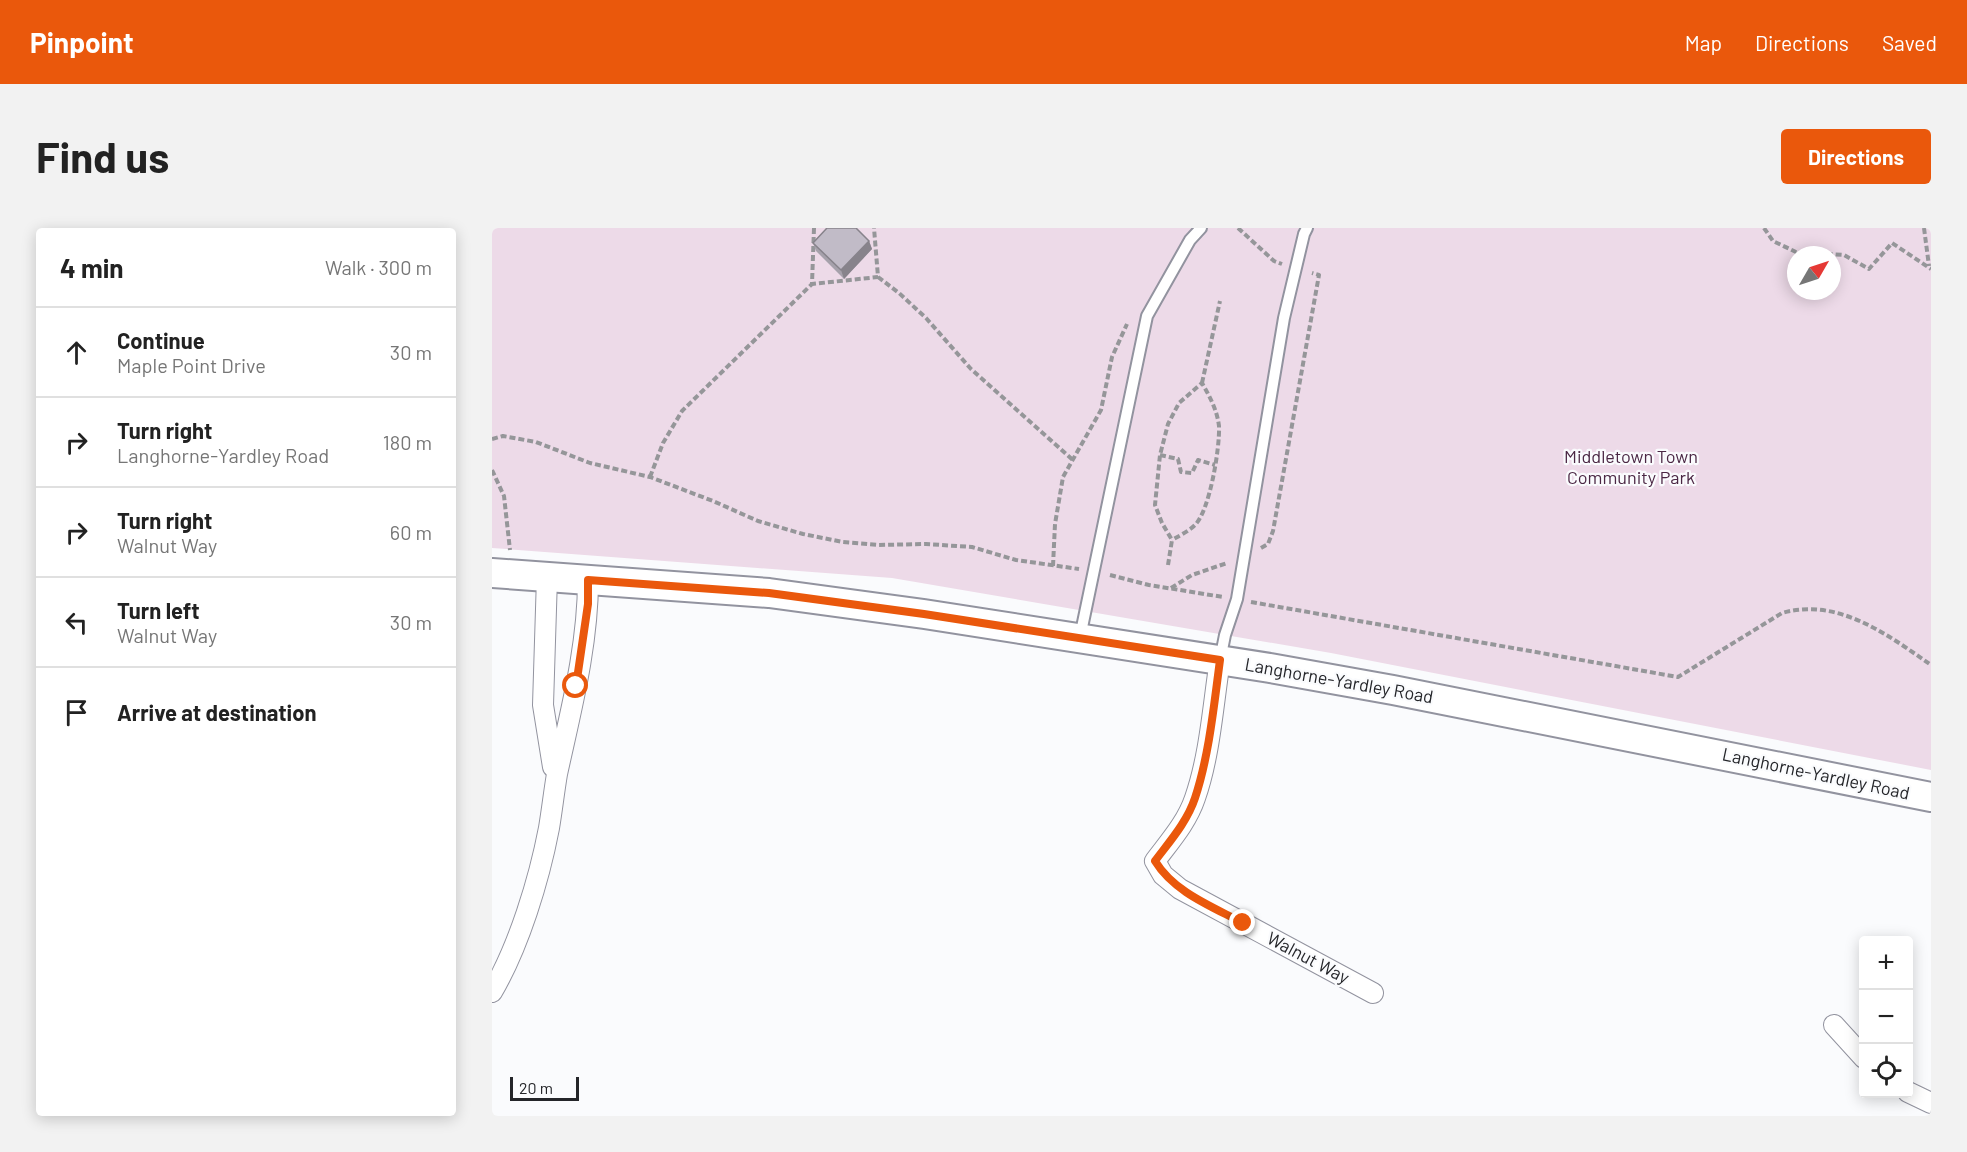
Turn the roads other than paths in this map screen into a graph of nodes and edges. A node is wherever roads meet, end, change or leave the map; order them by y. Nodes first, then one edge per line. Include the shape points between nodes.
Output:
1 (1201, 228) edge
2 (1305, 230) edge
3 (501, 567) edge
4 (547, 577) junction
5 (588, 580) junction
6 (1079, 640) junction
7 (1220, 660) junction
8 (555, 785) junction
9 (1931, 797) edge
10 (492, 992) edge
11 (1373, 993) dead end
12 (1834, 1025) dead end
13 (1859, 1053) edge
14 (1913, 1094) edge
15 (1931, 1103) edge

1 - 6 lane via 1190,240 1147,316
2 - 7 lane via 1284,318 1237,599
3 - 4 main road, Langhorne-Yardley Road
4 - 5 main road, Langhorne-Yardley Road
4 - 8 street via 543,705
5 - 6 main road, Langhorne-Yardley Road via 769,593
5 - 8 street via 580,666
6 - 7 main road, Langhorne-Yardley Road
7 - 9 main road, Langhorne-Yardley Road via 1393,690
7 - 11 street, Walnut Way via 1195,799 1180,828 1155,861 1163,875 1180,889
8 - 10 street via 533,895
12 - 13 street
14 - 15 street

